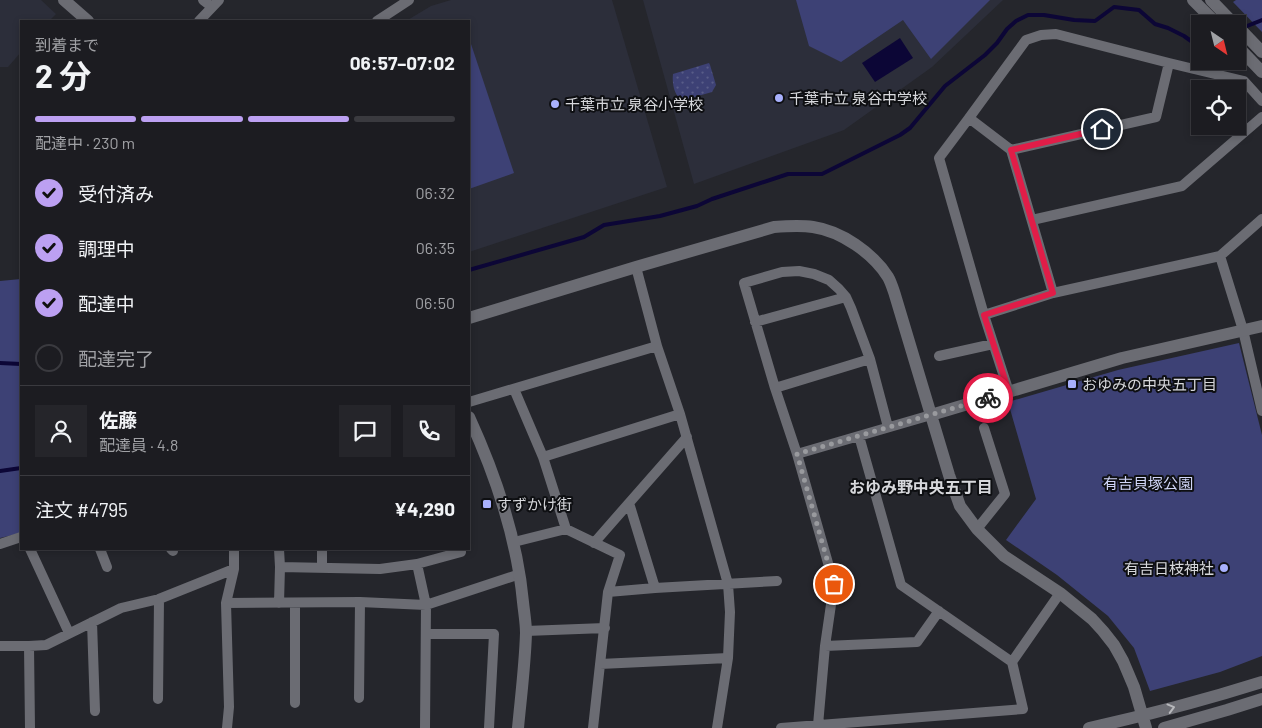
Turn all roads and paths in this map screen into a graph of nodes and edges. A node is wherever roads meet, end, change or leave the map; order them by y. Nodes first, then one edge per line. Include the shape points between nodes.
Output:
1 (64, 0) edge
2 (203, 0) edge
3 (409, 0) edge
4 (1194, 0) edge
5 (1211, 0) edge
6 (215, 4) edge
7 (1217, 15) edge
8 (1222, 15) edge
9 (87, 20) edge
10 (200, 20) edge
11 (379, 20) edge
12 (1246, 36) edge
13 (1262, 52) edge
14 (1246, 55) edge
15 (1168, 63) junction
16 (1262, 72) edge
17 (1262, 101) edge
18 (1262, 117) edge
19 (969, 118) junction
20 (1011, 150) junction
21 (1262, 219) edge
22 (1032, 220) junction
23 (1220, 256) junction
24 (636, 267) junction
25 (1053, 293) junction
26 (846, 297) junction
27 (984, 315) junction
28 (470, 318) edge
29 (756, 322) junction
30 (1262, 326) edge
31 (1243, 330) junction
32 (993, 344) junction
33 (657, 346) junction
34 (939, 356) dead end
35 (870, 359) junction
36 (775, 388) junction
37 (514, 389) junction
38 (1009, 392) junction
39 (470, 402) edge
40 (1262, 411) edge
41 (680, 414) junction
42 (931, 415) junction
43 (470, 419) edge
44 (888, 427) junction
45 (984, 428) dead end
46 (860, 436) junction
47 (687, 437) junction
48 (797, 454) junction
49 (543, 457) junction
50 (629, 503) junction
51 (566, 529) junction
52 (978, 529) junction
53 (20, 537) edge
54 (514, 542) junction
55 (594, 543) junction
56 (0, 544) edge
57 (30, 550) edge
58 (100, 550) edge
59 (234, 550) edge
60 (279, 550) edge
61 (322, 550) edge
62 (460, 550) edge
63 (417, 564) junction
64 (108, 567) dead end
65 (280, 567) junction
66 (322, 568) junction
67 (234, 569) junction
68 (520, 574) junction
69 (777, 581) dead end
70 (728, 584) junction
71 (655, 588) junction
72 (608, 592) junction
73 (1060, 593) junction
74 (159, 600) junction
75 (360, 602) junction
76 (226, 603) junction
77 (279, 603) junction
78 (295, 603) junction
79 (426, 604) junction
80 (939, 611) junction
81 (92, 622) junction
82 (604, 628) junction
83 (526, 632) junction
84 (69, 633) junction
85 (426, 634) junction
86 (0, 646) edge
87 (29, 646) junction
88 (825, 646) junction
89 (728, 658) junction
90 (1012, 662) junction
91 (600, 664) junction
92 (1262, 682) edge
93 (359, 698) dead end
94 (158, 699) dead end
95 (1262, 699) edge
96 (294, 703) dead end
97 (95, 711) dead end
98 (818, 725) junction
99 (30, 728) edge
100 (227, 728) edge
101 (425, 728) edge
102 (489, 728) edge
103 (518, 728) edge
104 (593, 728) edge
105 (717, 728) edge
106 (781, 728) edge
107 (1090, 728) edge
108 (1146, 728) edge
109 (1164, 728) edge

1 - 9 street
2 - 6 street
3 - 11 street
4 - 7 street
5 - 8 street
6 - 10 street
12 - 13 street
14 - 16 street
15 - 17 street via 1244,81
15 - 19 street via 1056,34 1041,35 1026,40
15 - 20 street via 1156,117
18 - 22 street via 1182,186
19 - 20 street
19 - 27 street via 939,158
20 - 22 street
21 - 23 street
22 - 25 street
23 - 25 street
23 - 31 street
24 - 28 street
24 - 33 street
24 - 42 street via 774,227 815,227 849,240 877,263 888,277
25 - 27 street
26 - 29 street
26 - 29 street via 829,280 814,274 782,272 744,283
26 - 35 street
27 - 32 street
29 - 36 street
30 - 31 street
31 - 38 street via 1122,358
31 - 40 street
32 - 34 street
32 - 38 street
33 - 37 street
33 - 41 street
35 - 36 street
35 - 44 street
36 - 48 street
37 - 39 street
37 - 49 street
38 - 42 street
41 - 47 street
41 - 49 street
42 - 44 street
42 - 52 street via 960,506
43 - 54 street via 502,498
44 - 46 street
45 - 52 street via 1005,494
46 - 48 street
46 - 80 street via 901,585
47 - 50 street
47 - 70 street
48 - 88 street via 834,584
49 - 51 street
50 - 55 street
50 - 71 street
51 - 54 street
51 - 55 street
52 - 73 street via 1004,556
53 - 56 street
54 - 68 street
55 - 72 street via 620,555
57 - 84 street
58 - 64 street
59 - 67 street
60 - 65 street
61 - 66 street
62 - 63 street
63 - 66 street via 380,569
63 - 79 street
65 - 66 street
65 - 77 street
67 - 74 street
67 - 76 street
68 - 79 street
68 - 83 street
69 - 70 street
70 - 71 street
70 - 89 street
71 - 72 street
72 - 82 street
73 - 90 street
73 - 108 street via 1092,619 1114,645 1134,687
74 - 81 street via 121,608
74 - 94 street
75 - 78 street
75 - 79 street
75 - 93 street
76 - 77 street
76 - 100 street
77 - 78 street
78 - 96 street
79 - 85 street
80 - 88 street via 917,642
80 - 90 street
81 - 84 street
81 - 97 street
82 - 83 street
82 - 91 street
83 - 103 street
84 - 87 street via 46,644
85 - 101 street
85 - 102 street via 494,634
86 - 87 street
87 - 99 street
88 - 98 street
89 - 91 street
89 - 105 street
90 - 98 street via 1022,709
91 - 104 street
107 -> 92 street
95 - 109 street
98 - 106 street

